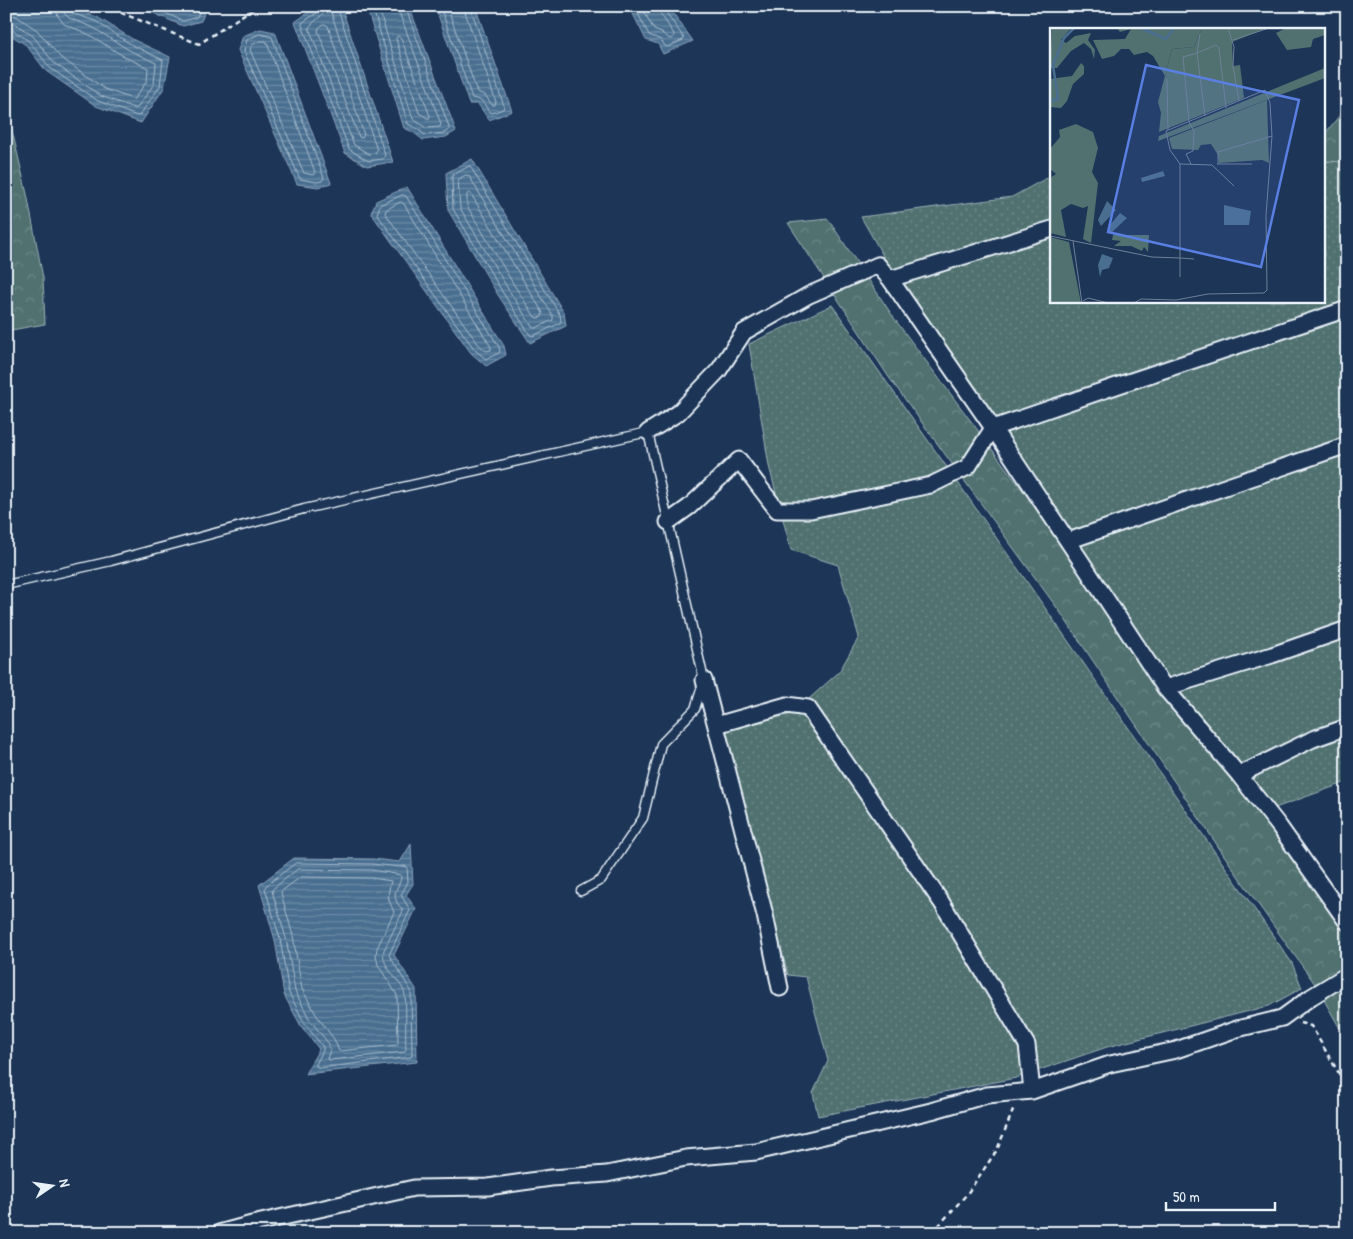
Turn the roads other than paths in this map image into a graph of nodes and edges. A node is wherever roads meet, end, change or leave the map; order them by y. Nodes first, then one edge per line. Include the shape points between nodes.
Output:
1 (1050, 231) edge
2 (890, 279) junction
3 (1347, 309) edge
4 (994, 428) junction
5 (648, 432) junction
6 (1347, 445) edge
7 (668, 522) junction
8 (1068, 541) junction
9 (6, 585) edge
10 (1347, 628) edge
11 (704, 680) junction
12 (1165, 688) junction
13 (716, 725) junction
14 (1347, 728) edge
15 (1239, 775) junction
16 (581, 891) dead end
17 (1347, 922) edge
18 (1347, 974) edge
19 (780, 988) dead end
20 (1032, 1091) junction
21 (219, 1233) edge

1 - 2 street
2 - 4 street
2 - 5 street via 878,265 809,295 744,332 719,370 678,413
3 - 4 street
4 - 7 street via 968,467 931,485 812,510 777,510 739,460 689,507
4 - 8 street
5 - 7 lane
5 - 9 lane via 304,510
6 - 8 street
7 - 11 lane
8 - 12 street
10 - 12 street
11 - 13 street
11 - 16 lane via 695,709 661,744 642,818 601,880
12 - 15 street
13 - 19 street via 765,915
13 - 20 street via 787,705 808,708 942,903 1026,1045
14 - 15 street via 1313,739
15 - 17 street
18 - 20 street via 1282,1018 1176,1050 1110,1064
20 - 21 street via 987,1095 756,1152 686,1158 607,1174 488,1187 414,1188

